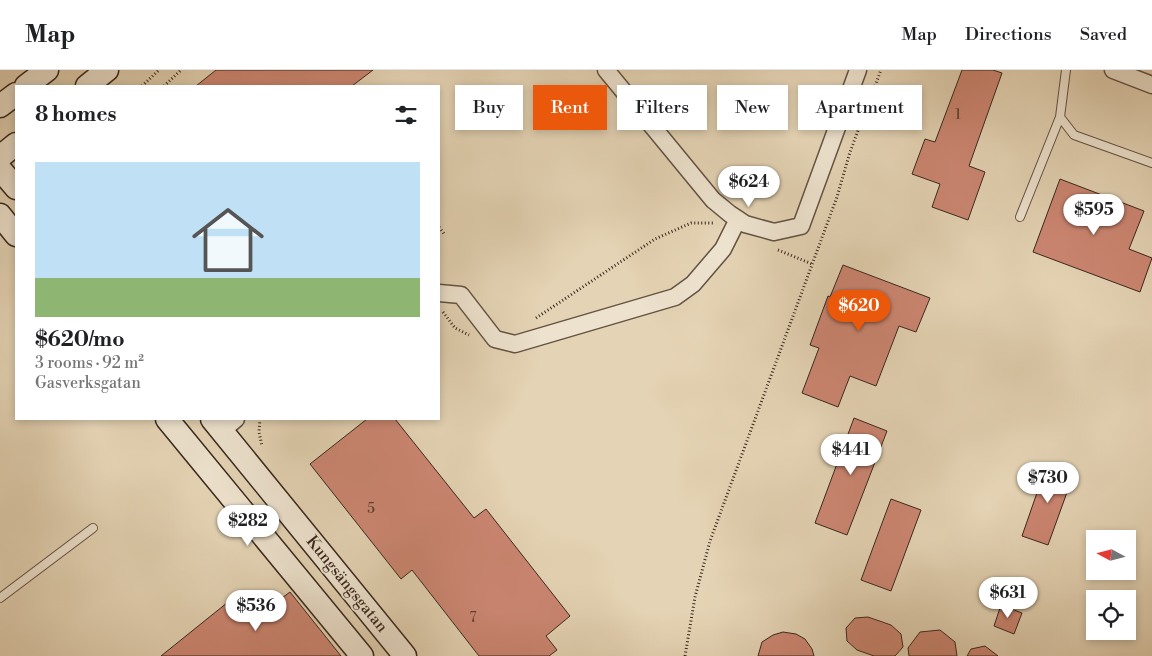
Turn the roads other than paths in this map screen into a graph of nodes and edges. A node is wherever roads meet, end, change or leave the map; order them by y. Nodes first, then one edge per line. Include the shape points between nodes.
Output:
1 (47, 70) edge
2 (107, 70) edge
3 (606, 70) edge
4 (858, 70) edge
5 (1066, 70) edge
6 (1113, 70) edge
7 (27, 85) edge
8 (88, 85) edge
9 (1152, 85) edge
10 (15, 95) edge
11 (0, 106) edge
12 (1060, 117) junction
13 (15, 145) edge
14 (0, 156) edge
15 (1152, 163) edge
16 (0, 169) edge
17 (15, 187) edge
18 (0, 215) edge
19 (1020, 216) dead end
20 (735, 225) junction
21 (15, 234) edge
22 (440, 293) edge
23 (168, 420) edge
24 (223, 423) edge
25 (93, 528) dead end
26 (0, 598) edge
27 (361, 654) edge
28 (405, 656) edge

1 - 7 main road
2 - 8 main road
3 - 20 street
4 - 20 street via 801,226 774,232 745,224
5 - 12 lane
6 - 9 street
10 - 11 main road
12 - 15 lane via 1074,135
12 - 19 lane
13 - 14 main road
16 - 17 main road
18 - 21 main road
20 - 22 street via 723,249 694,284 675,298 515,344 495,339 461,295
23 - 27 main road, Kungsängsgatan
24 - 28 main road, Kungsängsgatan via 266,483
25 - 26 lane

